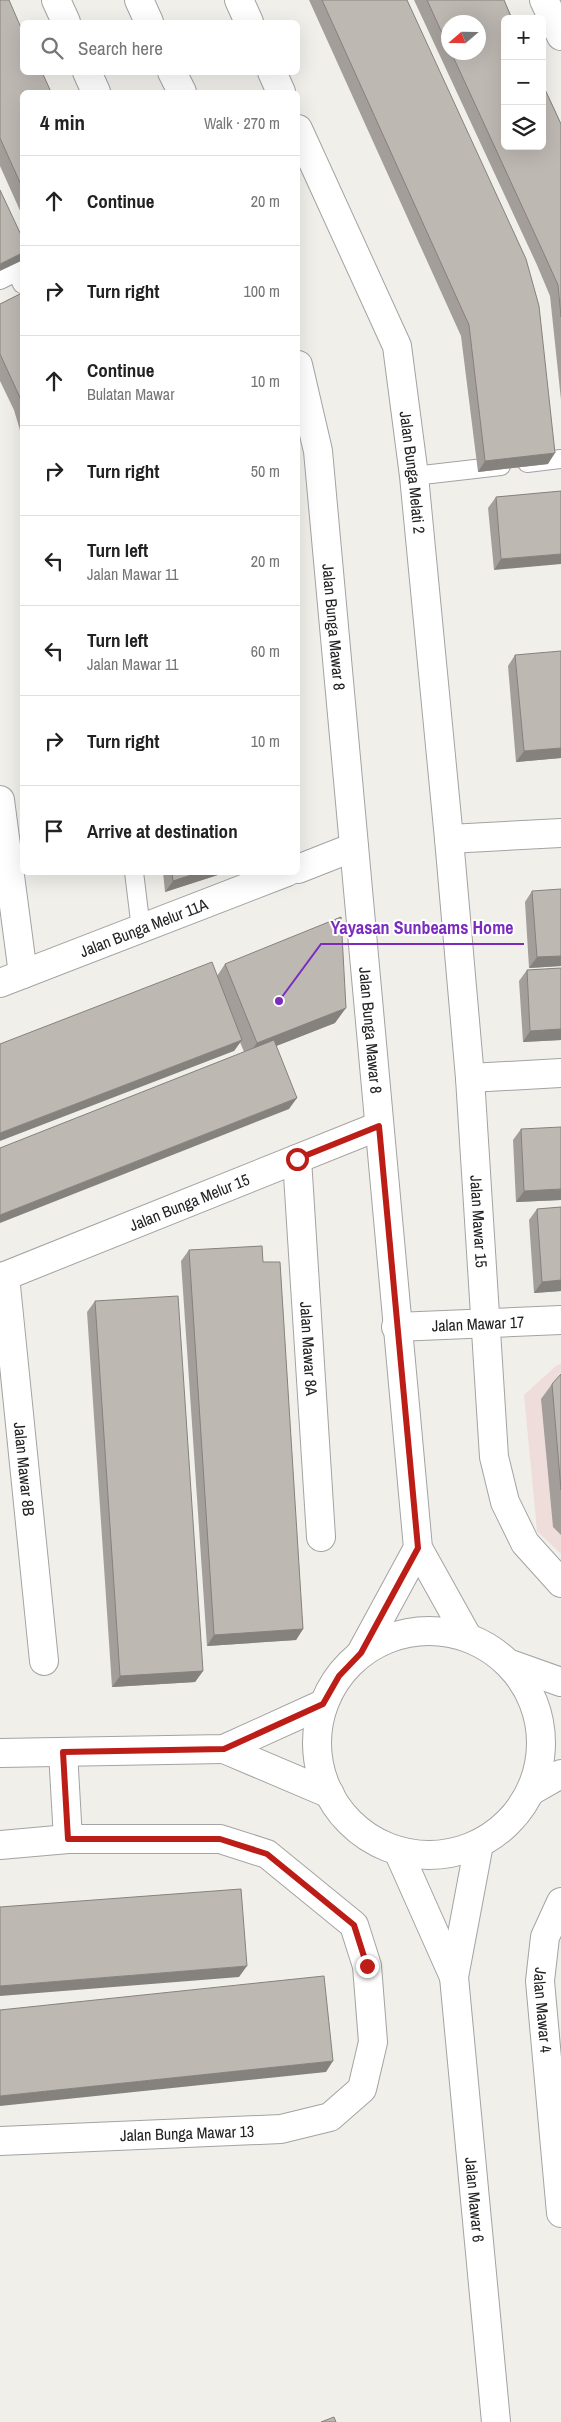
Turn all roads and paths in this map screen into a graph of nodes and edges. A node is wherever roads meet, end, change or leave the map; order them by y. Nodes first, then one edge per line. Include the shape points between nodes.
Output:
1 (56, 0) edge
2 (139, 0) edge
3 (239, 0) edge
4 (544, 0) edge
5 (65, 20) edge
6 (148, 20) edge
7 (248, 20) edge
8 (561, 36) edge
9 (89, 75) edge
10 (174, 75) edge
11 (273, 75) edge
12 (95, 90) edge
13 (181, 90) edge
14 (280, 90) edge
15 (300, 133) edge
16 (0, 234) edge
17 (20, 273) edge
18 (20, 275) edge
19 (0, 280) edge
20 (300, 374) edge
21 (539, 443) edge
22 (561, 460) edge
23 (542, 462) junction
24 (414, 476) junction
25 (0, 800) edge
26 (561, 833) edge
27 (449, 839) junction
28 (354, 847) junction
29 (300, 867) edge
30 (134, 875) edge
31 (279, 875) edge
32 (141, 929) junction
33 (11, 978) edge
34 (561, 1073) edge
35 (470, 1078) junction
36 (379, 1126) junction
37 (297, 1159) junction
38 (3, 1277) edge
39 (561, 1320) edge
40 (484, 1325) junction
41 (396, 1327) junction
42 (321, 1537) dead end
43 (418, 1548) junction
44 (561, 1583) edge
45 (467, 1636) junction
46 (361, 1653) junction
47 (44, 1661) dead end
48 (510, 1664) junction
49 (561, 1682) edge
50 (323, 1704) junction
51 (224, 1749) junction
52 (63, 1752) junction
53 (0, 1753) edge
54 (561, 1774) edge
55 (531, 1791) junction
56 (330, 1794) junction
57 (68, 1839) junction
58 (479, 1844) junction
59 (0, 1845) edge
60 (398, 1851) junction
61 (561, 1902) edge
62 (454, 1977) junction
63 (556, 2121) edge
64 (0, 2141) edge
65 (561, 2213) edge
66 (496, 2422) edge

1 - 5 street
2 - 6 street
3 - 7 street
4 - 8 street
9 - 12 street
10 - 13 street
11 - 14 street
15 - 24 street, Jalan Bunga Melati 2 via 396,346
16 - 17 lane
18 - 19 lane
20 - 28 street, Jalan Bunga Mawar 8 via 318,451
21 - 23 lane
22 - 23 lane
23 - 24 lane
24 - 27 street, Jalan Bunga Melati 2
25 - 33 street
26 - 27 street
27 - 35 street, Jalan Mawar 15
28 - 29 street, Jalan Bunga Melur 11A
28 - 36 street, Jalan Bunga Mawar 8
30 - 32 lane
31 - 32 street, Jalan Bunga Melur 11A
32 - 33 street, Jalan Bunga Melur 11A
34 - 35 street
35 - 40 street, Jalan Mawar 15
36 - 37 street, Jalan Bunga Melur 15
36 - 41 street, Jalan Bunga Mawar 8
37 - 38 street, Jalan Bunga Melur 15
37 - 42 street, Jalan Mawar 8A
38 - 47 street, Jalan Mawar 8B
39 - 40 street, Jalan Mawar 17
40 - 41 street, Jalan Mawar 17
40 - 44 street, Jalan Mawar 15 via 494,1457 505,1502 525,1543
41 - 43 street, Jalan Bunga Mawar 8
43 - 45 street, Jalan Bunga Mawar 8
43 - 46 street
45 - 46 street via 421,1631 394,1636
45 - 48 street
46 - 50 street via 339,1676
48 - 49 street
48 - 55 street via 530,1692 540,1724 541,1759
50 - 51 street
50 - 56 street via 317,1734 319,1765
51 - 52 street
51 - 56 street
52 - 53 street
52 - 57 street
54 - 55 street
55 - 58 street via 510,1822
56 - 60 street via 358,1829
57 - 59 street
57 - 64 street, Jalan Bunga Mawar 13 via 220,1839 267,1854 354,1925 367,1966 373,2042 362,2089 330,2117 281,2129
58 - 60 street via 453,1854 425,1856
58 - 62 street, Jalan Mawar 6
60 - 62 street, Jalan Mawar 6
61 - 63 street, Jalan Mawar 4 via 544,1937 540,1980
62 - 66 street, Jalan Mawar 6
63 - 65 street, Jalan Mawar 4

